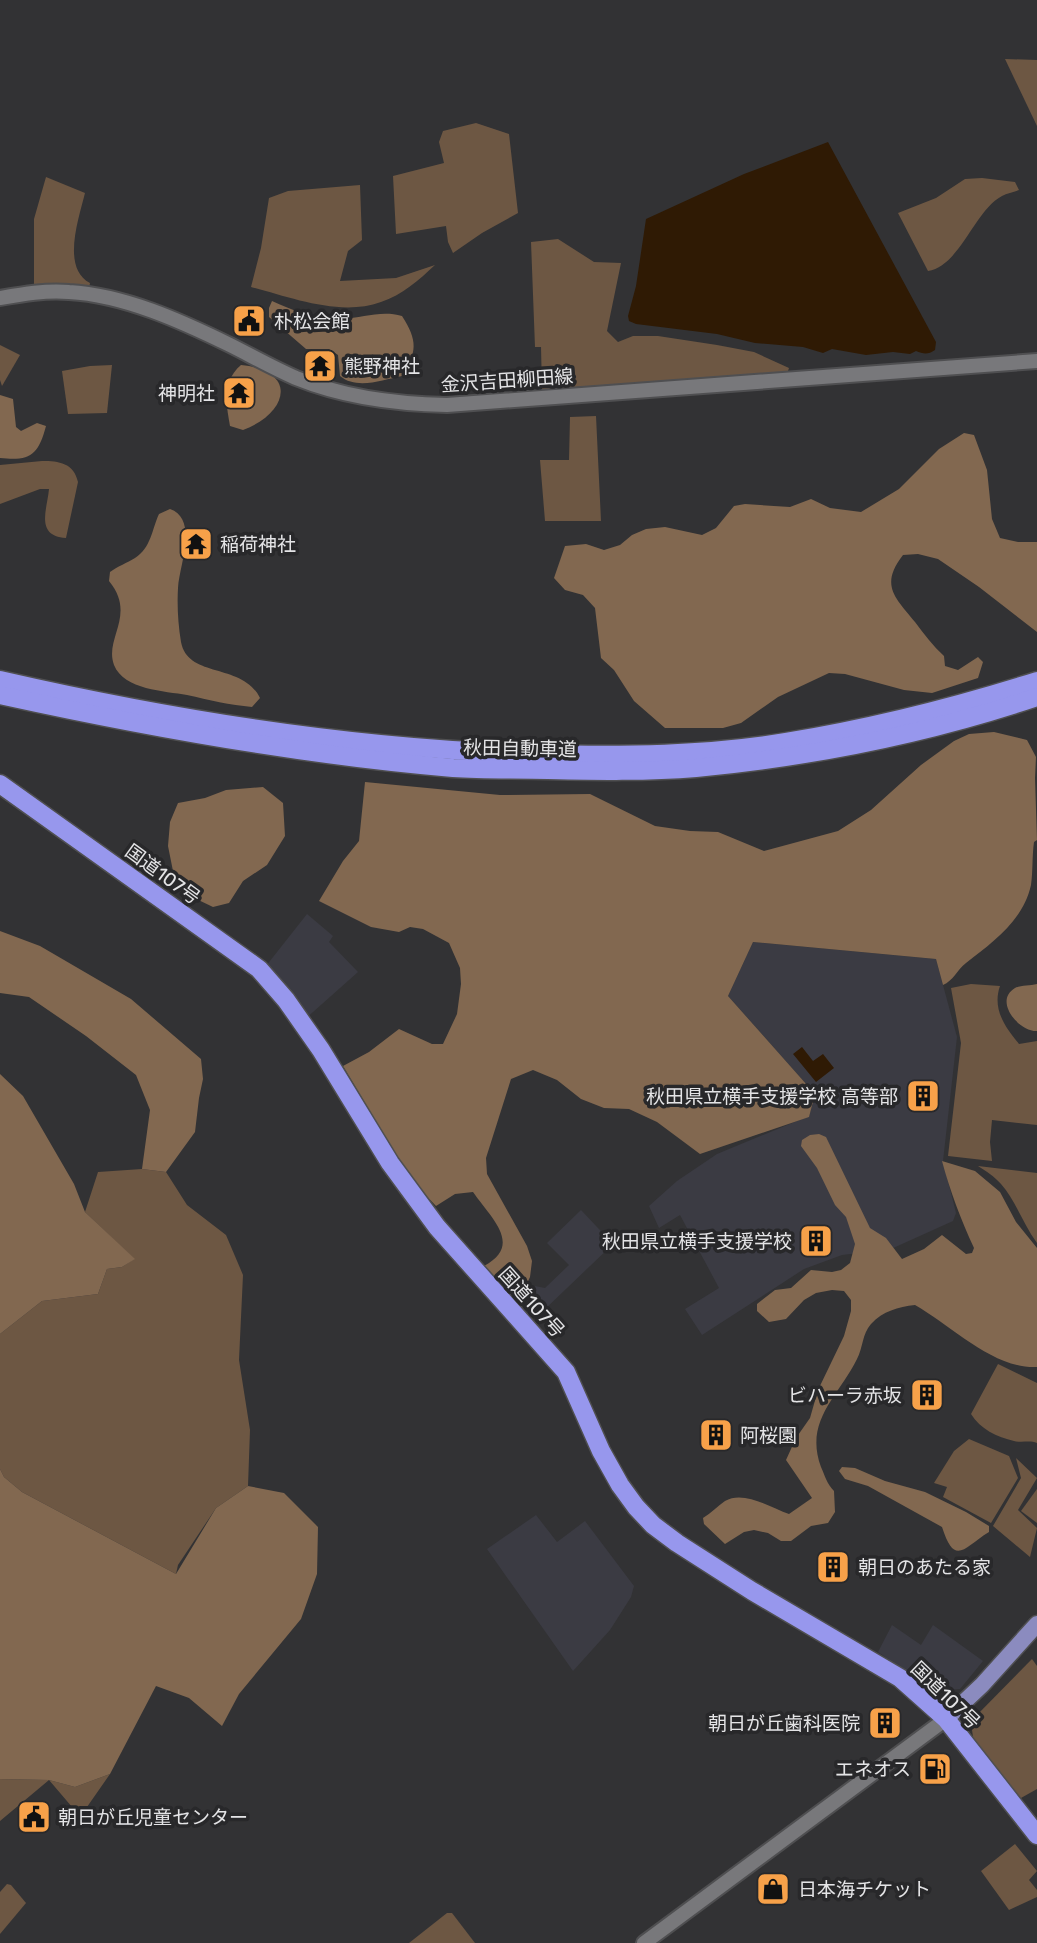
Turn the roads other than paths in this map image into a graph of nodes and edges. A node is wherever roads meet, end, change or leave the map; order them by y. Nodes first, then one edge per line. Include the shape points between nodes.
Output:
1 (0, 298) edge
2 (1037, 361) edge
3 (0, 680) edge
4 (1037, 681) edge
5 (0, 695) edge
6 (1037, 697) edge
7 (0, 783) edge
8 (1037, 1624) edge
9 (946, 1718) junction
10 (1037, 1835) edge
11 (645, 1943) edge

1 - 2 main road, 金沢吉田柳田線 via 44,292 99,296 170,318 296,378 331,390 411,404
3 - 4 highway, 秋田自動車道 via 201,721 338,740 457,752 599,755 692,752 783,742 872,726
5 - 6 highway, 秋田自動車道 via 198,736 335,756 456,768 599,771 694,768 786,757 876,740
7 - 9 highway, 国道107号 via 259,969 321,1050 390,1163 438,1227 566,1372 620,1485 653,1525 752,1591 900,1678
8 - 9 main road
9 - 10 highway, 国道107号
9 - 11 main road

